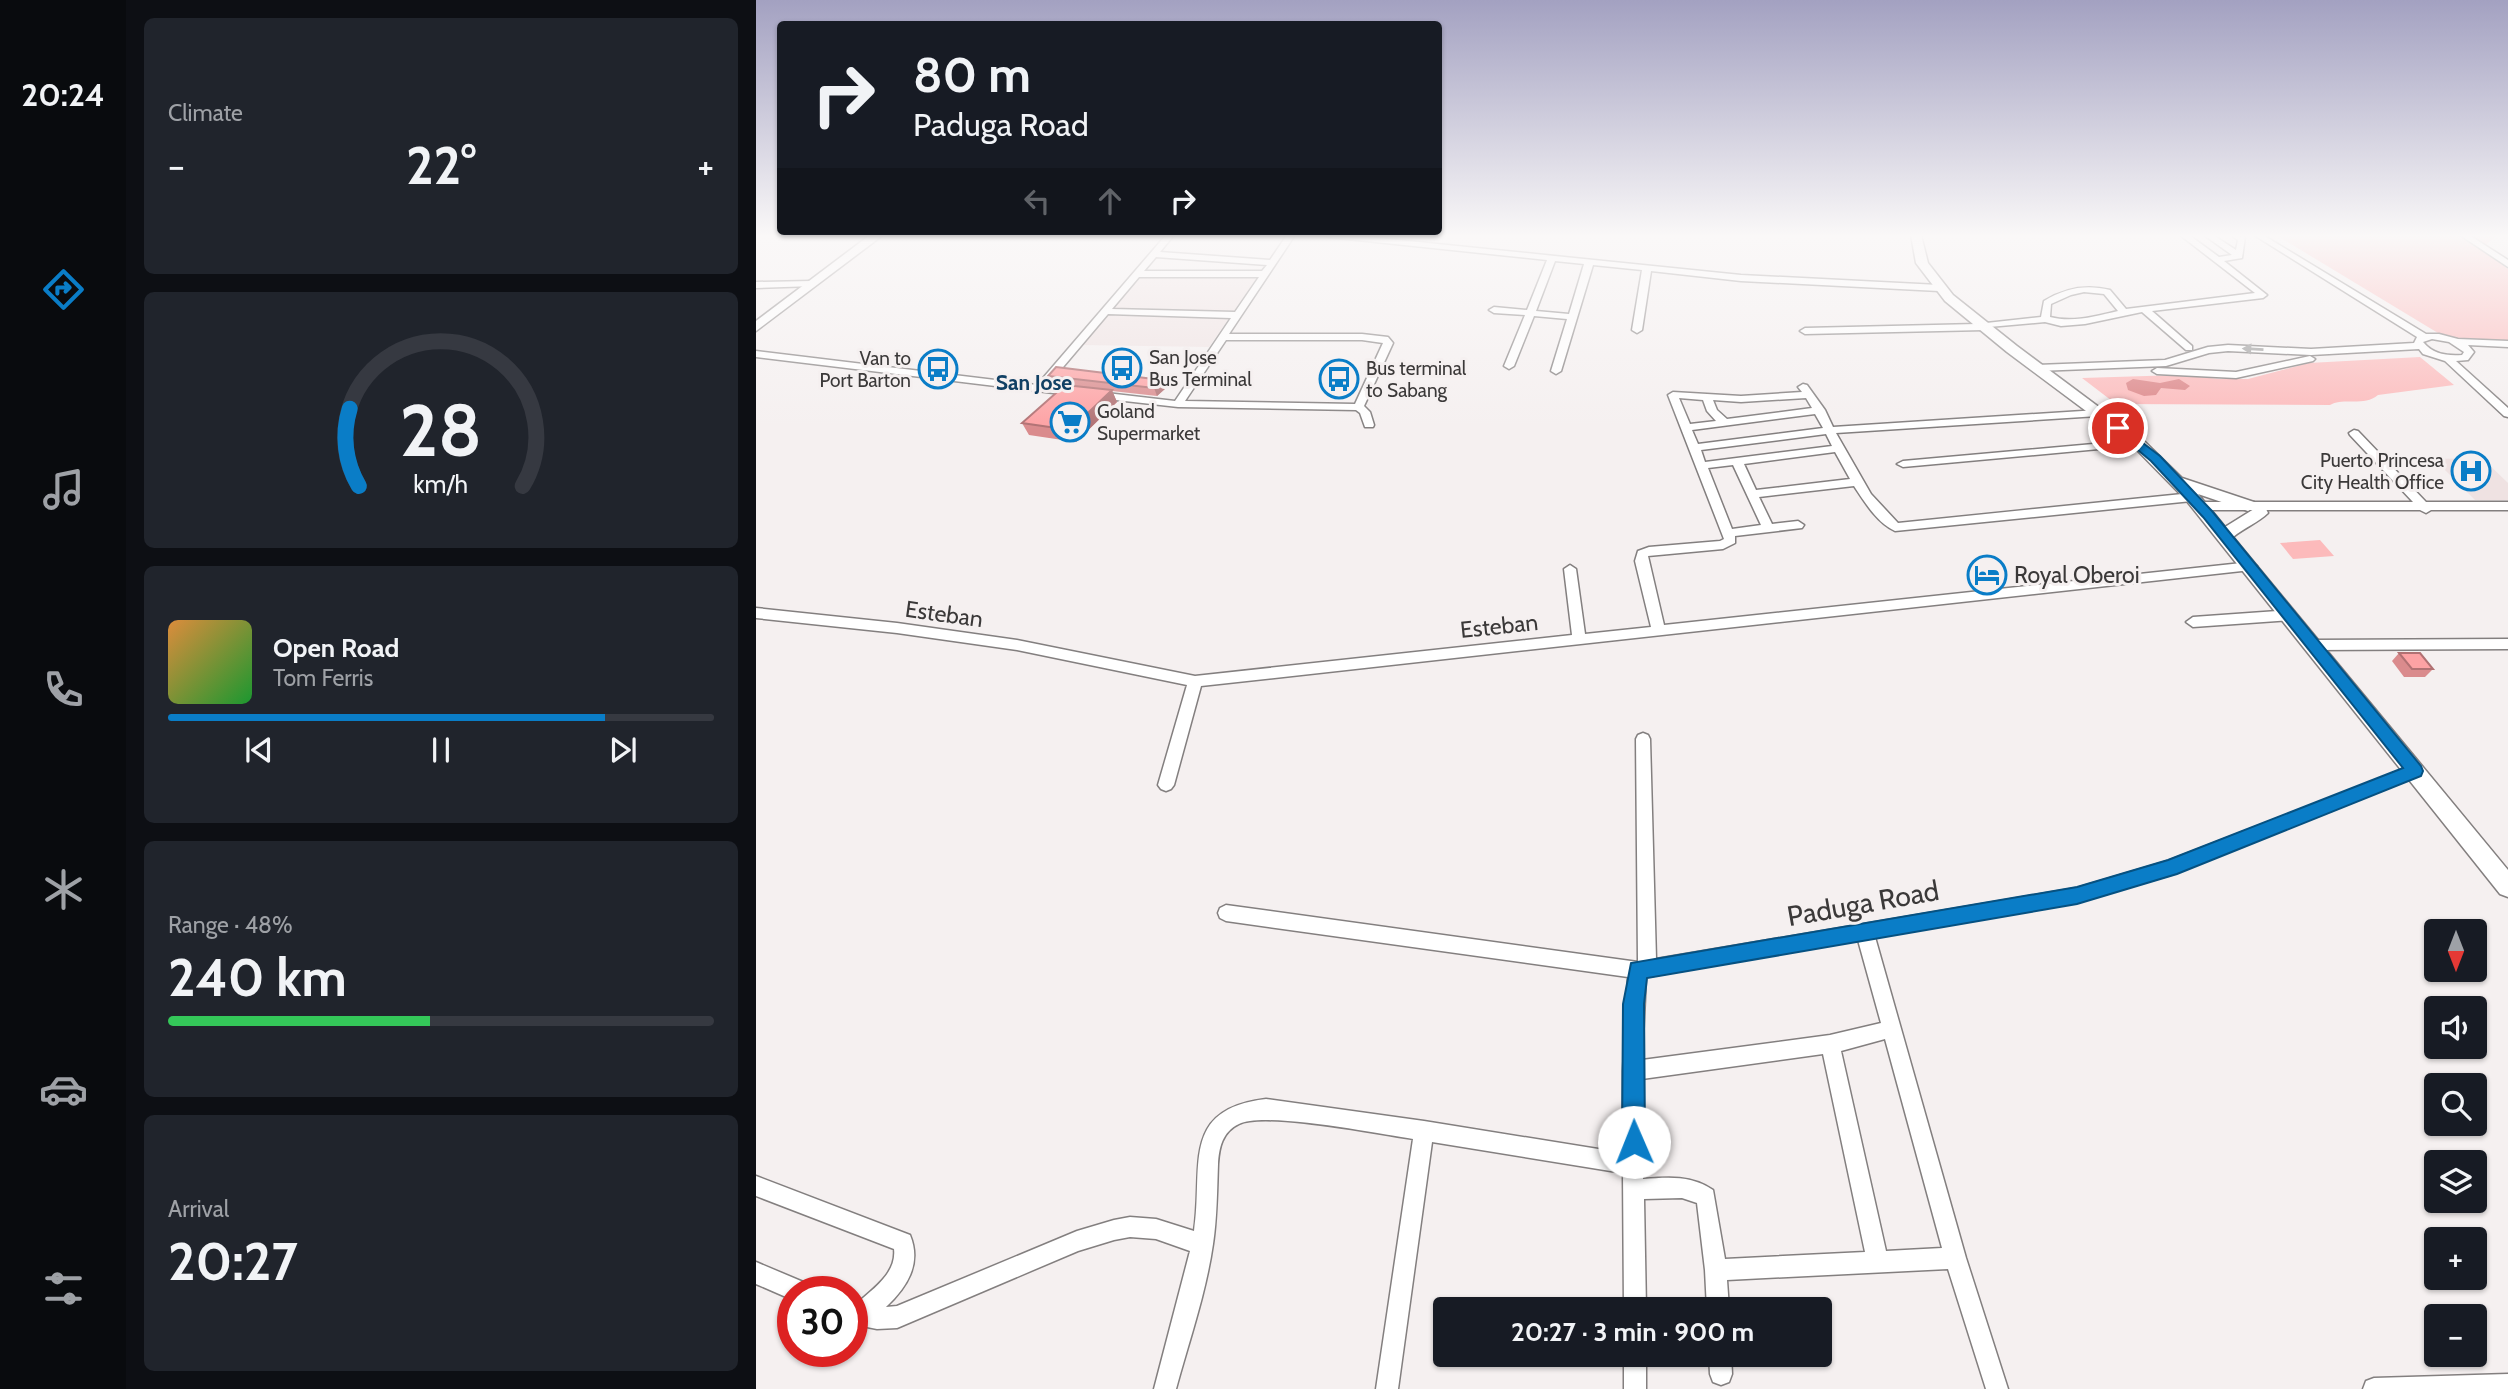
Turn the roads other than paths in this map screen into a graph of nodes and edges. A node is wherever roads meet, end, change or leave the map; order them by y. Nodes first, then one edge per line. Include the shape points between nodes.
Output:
1 (791, 300) edge
2 (1114, 300) edge
3 (1248, 300) edge
4 (1536, 300) edge
5 (1578, 300) edge
6 (1642, 300) edge
7 (1952, 300) edge
8 (2053, 300) edge
9 (2114, 300) edge
10 (2225, 300) edge
11 (2358, 300) edge
12 (2362, 300) edge
13 (1494, 310) dead end
14 (2146, 310) junction
15 (1104, 311) junction
16 (2124, 312) junction
17 (1531, 313) junction
18 (1238, 315) junction
19 (1573, 317) junction
20 (2045, 319) junction
21 (1982, 326) junction
22 (756, 327) edge
23 (1637, 330) dead end
24 (1805, 331) dead end
25 (1223, 337) junction
26 (2457, 342) junction
27 (2425, 343) junction
28 (2508, 344) edge
29 (2189, 348) dead end
30 (2508, 350) edge
31 (2291, 352) junction
32 (2469, 352) junction
33 (756, 354) edge
34 (2454, 359) junction
35 (2300, 360) junction
36 (2174, 361) junction
37 (1509, 366) dead end
38 (1556, 372) dead end
39 (2042, 372) junction
40 (2182, 372) junction
41 (1040, 388) junction
42 (1707, 397) junction
43 (2508, 403) edge
44 (1178, 404) junction
45 (1359, 407) junction
46 (1820, 410) junction
47 (2098, 413) junction
48 (2508, 414) edge
49 (1725, 422) junction
50 (1368, 425) dead end
51 (1685, 428) junction
52 (1832, 430) junction
53 (2354, 433) dead end
54 (2138, 443) junction
55 (1694, 448) junction
56 (1840, 448) junction
57 (1737, 461) junction
58 (1903, 464) dead end
59 (1701, 466) junction
60 (2176, 480) junction
61 (1856, 481) junction
62 (1752, 494) junction
63 (2200, 505) junction
64 (2508, 506) edge
65 (2426, 509) junction
66 (2254, 510) junction
67 (2508, 513) edge
68 (1798, 525) dead end
69 (1768, 528) junction
70 (1729, 533) junction
71 (2225, 535) junction
72 (2250, 566) junction
73 (1570, 569) dead end
74 (756, 613) edge
75 (2290, 615) junction
76 (2193, 622) dead end
77 (1658, 629) junction
78 (1579, 638) junction
79 (2508, 644) edge
80 (2314, 645) junction
81 (1195, 681) junction
82 (1643, 738) dead end
83 (2415, 771) junction
84 (1166, 785) dead end
85 (2508, 887) edge
86 (1226, 913) dead end
87 (1864, 933) junction
88 (1643, 969) junction
89 (1891, 1029) junction
90 (1830, 1044) junction
91 (1632, 1071) junction
92 (1424, 1131) junction
93 (1634, 1165) junction
94 (756, 1186) edge
95 (1635, 1189) junction
96 (1203, 1245) junction
97 (1955, 1258) junction
98 (1878, 1262) junction
99 (1717, 1270) junction
100 (756, 1273) edge
101 (777, 1282) edge
102 (1635, 1297) edge
103 (1718, 1297) edge
104 (868, 1303) edge
105 (868, 1315) edge
106 (1635, 1367) edge
107 (2508, 1385) edge
108 (1165, 1389) edge
109 (1387, 1389) edge
110 (1635, 1389) edge
111 (1997, 1389) edge
112 (2374, 1389) edge

1 - 22 main road
2 - 15 street
3 - 18 street
4 - 17 street
5 - 19 street
6 - 23 street
7 - 21 main road
8 - 20 street via 2047,303
9 - 16 street
10 - 14 street
11 - 27 street
12 - 27 street
13 - 17 street
14 - 16 street
14 - 29 street
15 - 18 street
15 - 41 street
16 - 20 street via 2085,321
17 - 19 street
17 - 37 street
18 - 25 street
19 - 38 street
20 - 21 street
21 - 24 street
21 - 39 main road
25 - 44 street
25 - 45 street via 1385,339 1388,344 1382,360
26 - 27 street
26 - 28 street
26 - 32 street
27 - 31 street
27 - 34 street
27 - 35 street
30 - 32 street
31 - 35 street
31 -> 36 street via 2228,348
32 - 34 street via 2465,358
33 - 41 street
34 - 43 street
34 - 48 street
35 - 40 street via 2236,375
36 - 39 street
36 - 40 street
39 - 40 street
39 - 47 main road
41 - 44 street
42 - 46 street via 1749,399 1806,391
42 - 49 street via 1712,411
42 - 51 street via 1673,394
44 - 45 street
45 - 50 street via 1366,412
46 - 49 street
46 - 52 street
47 - 52 street
47 - 54 main road
49 - 51 street
51 - 55 street
52 - 55 street
52 - 56 street
53 - 65 street
54 - 58 street
54 - 60 main road
55 - 59 street
56 - 57 street
56 - 61 street
57 - 59 street
57 - 62 street
59 - 70 street
60 - 63 main road
60 - 66 main road
61 - 62 street
61 - 63 street via 1892,525 1903,528
62 - 69 street
63 - 66 street
63 - 71 main road
64 - 65 street
65 - 66 street
65 - 67 street
66 - 71 main road
68 - 69 street
69 - 70 street
70 - 77 street via 1730,542 1723,545 1642,554
71 - 72 main road
72 - 75 main road
72 - 77 street, Esteban
73 - 78 street
74 - 81 street, Esteban via 1017,645
75 - 76 street
75 - 80 main road
77 - 78 street, Esteban
78 - 81 street, Esteban
79 - 80 street
80 - 83 main road
81 - 84 street
82 - 88 street
83 - 85 main road
83 - 87 street, Paduga Road via 2170,868 2077,895
86 - 88 street, Paduga Road
87 - 88 street, Paduga Road
87 - 89 street
88 - 91 street via 1634,1004
89 - 90 street
89 - 97 street
90 - 91 street
90 - 98 street
91 - 93 street
92 - 93 street
92 - 96 street via 1266,1110 1232,1116 1211,1143
92 - 109 street
93 - 95 street
94 - 104 street via 903,1242 906,1259 901,1272
95 - 99 street via 1700,1191 1706,1197
95 - 102 street
96 - 105 street via 1156,1229 1114,1230 1077,1241 897,1317
96 - 108 street
97 - 98 street
97 - 111 street
98 - 99 street
99 - 103 street
100 - 101 street
106 - 110 street
107 - 112 street

